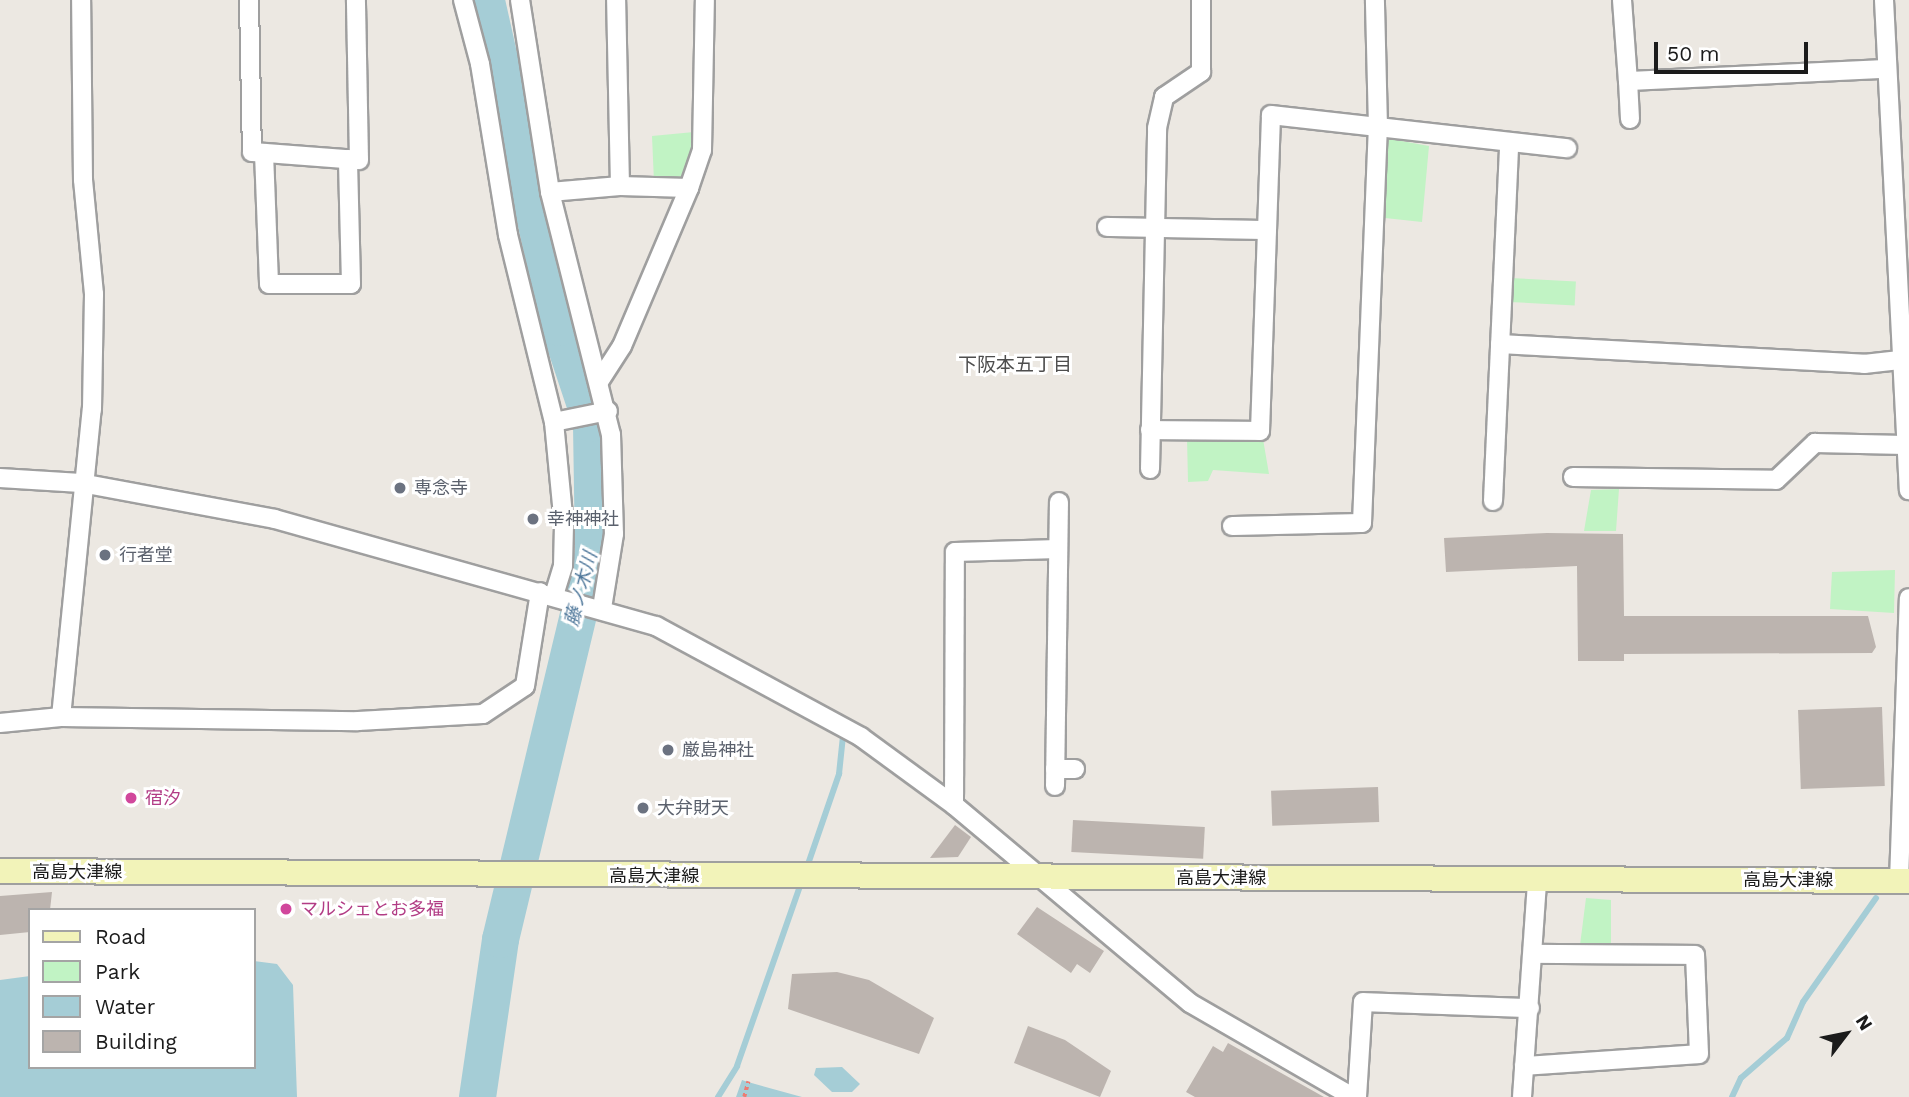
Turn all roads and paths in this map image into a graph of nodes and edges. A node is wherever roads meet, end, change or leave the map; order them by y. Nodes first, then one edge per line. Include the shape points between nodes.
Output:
1 (81, 0) edge
2 (249, 0) edge
3 (356, 0) edge
4 (463, 0) edge
5 (520, 0) edge
6 (616, 0) edge
7 (705, 0) edge
8 (1200, 0) edge
9 (1376, 0) edge
10 (1622, 0) edge
11 (1884, 0) edge
12 (1887, 69) junction
13 (1628, 81) junction
14 (1630, 119) dead end
15 (1378, 127) junction
16 (1508, 142) junction
17 (1567, 148) dead end
18 (264, 153) junction
19 (348, 159) junction
20 (620, 186) junction
21 (689, 188) junction
22 (550, 192) junction
23 (1107, 227) dead end
24 (1155, 228) junction
25 (1267, 230) junction
26 (1500, 344) junction
27 (1904, 361) edge
28 (600, 380) junction
29 (1906, 409) edge
30 (608, 411) junction
31 (554, 422) junction
32 (1150, 430) junction
33 (1905, 445) junction
34 (1150, 468) dead end
35 (1573, 477) dead end
36 (0, 478) edge
37 (81, 483) junction
38 (1909, 490) edge
39 (1493, 500) dead end
40 (1059, 502) dead end
41 (1231, 526) dead end
42 (1058, 549) junction
43 (552, 595) junction
44 (1909, 598) edge
45 (598, 607) junction
46 (1908, 655) edge
47 (61, 717) junction
48 (0, 723) edge
49 (1906, 742) edge
50 (1075, 769) dead end
51 (954, 805) junction
52 (0, 871) edge
53 (1032, 877) junction
54 (1537, 880) junction
55 (1904, 881) edge
56 (1533, 954) junction
57 (1531, 1008) junction
58 (1524, 1066) junction
59 (748, 1082) dead end
60 (744, 1097) edge
61 (1355, 1097) edge
62 (1522, 1097) edge

1 - 37 street via 83,180 94,294 92,409
2 - 18 street via 252,152
3 - 19 street via 359,160
4 - 31 street via 480,64 508,235
5 - 22 street
6 - 20 street
7 - 21 street via 702,150
8 - 24 street via 1201,72 1164,97 1157,128
9 - 15 street
10 - 13 street
11 - 12 street
12 - 13 street
12 - 27 street
13 - 14 street
15 - 16 street
15 - 25 street via 1270,115
15 - 41 street via 1362,523
16 - 17 street
16 - 26 street
18 - 19 street
18 - 19 street via 269,284 351,284
20 - 21 street
20 - 22 street
21 - 28 street via 622,346
22 - 28 street
23 - 24 street
24 - 25 street
24 - 32 street
25 - 32 street via 1260,431
26 - 27 street
26 - 39 street
27 - 29 street
28 - 30 street
29 - 33 street
30 - 31 street
30 - 45 street via 614,534
31 - 43 street via 564,525 563,566
32 - 34 street
33 - 35 street via 1815,443 1776,480
33 - 38 street
36 - 37 street
37 - 43 street via 275,519
37 - 47 street
40 - 42 street
42 - 50 street via 1055,778
42 - 51 street via 955,552
43 - 45 street
43 - 47 street via 525,686 483,714 358,721
44 - 46 street
45 - 51 street via 656,626 812,710
46 - 49 street
47 - 48 street
49 - 55 street
51 - 53 street
52 - 53 main road, 高島大津線
53 - 54 main road, 高島大津線
53 - 61 street via 1190,1003
54 - 55 main road, 高島大津線
54 - 56 street
56 - 57 street
56 - 58 street via 1695,955 1699,1054
57 - 58 street
57 - 61 street via 1363,1002
58 - 62 street
59 - 60 path

